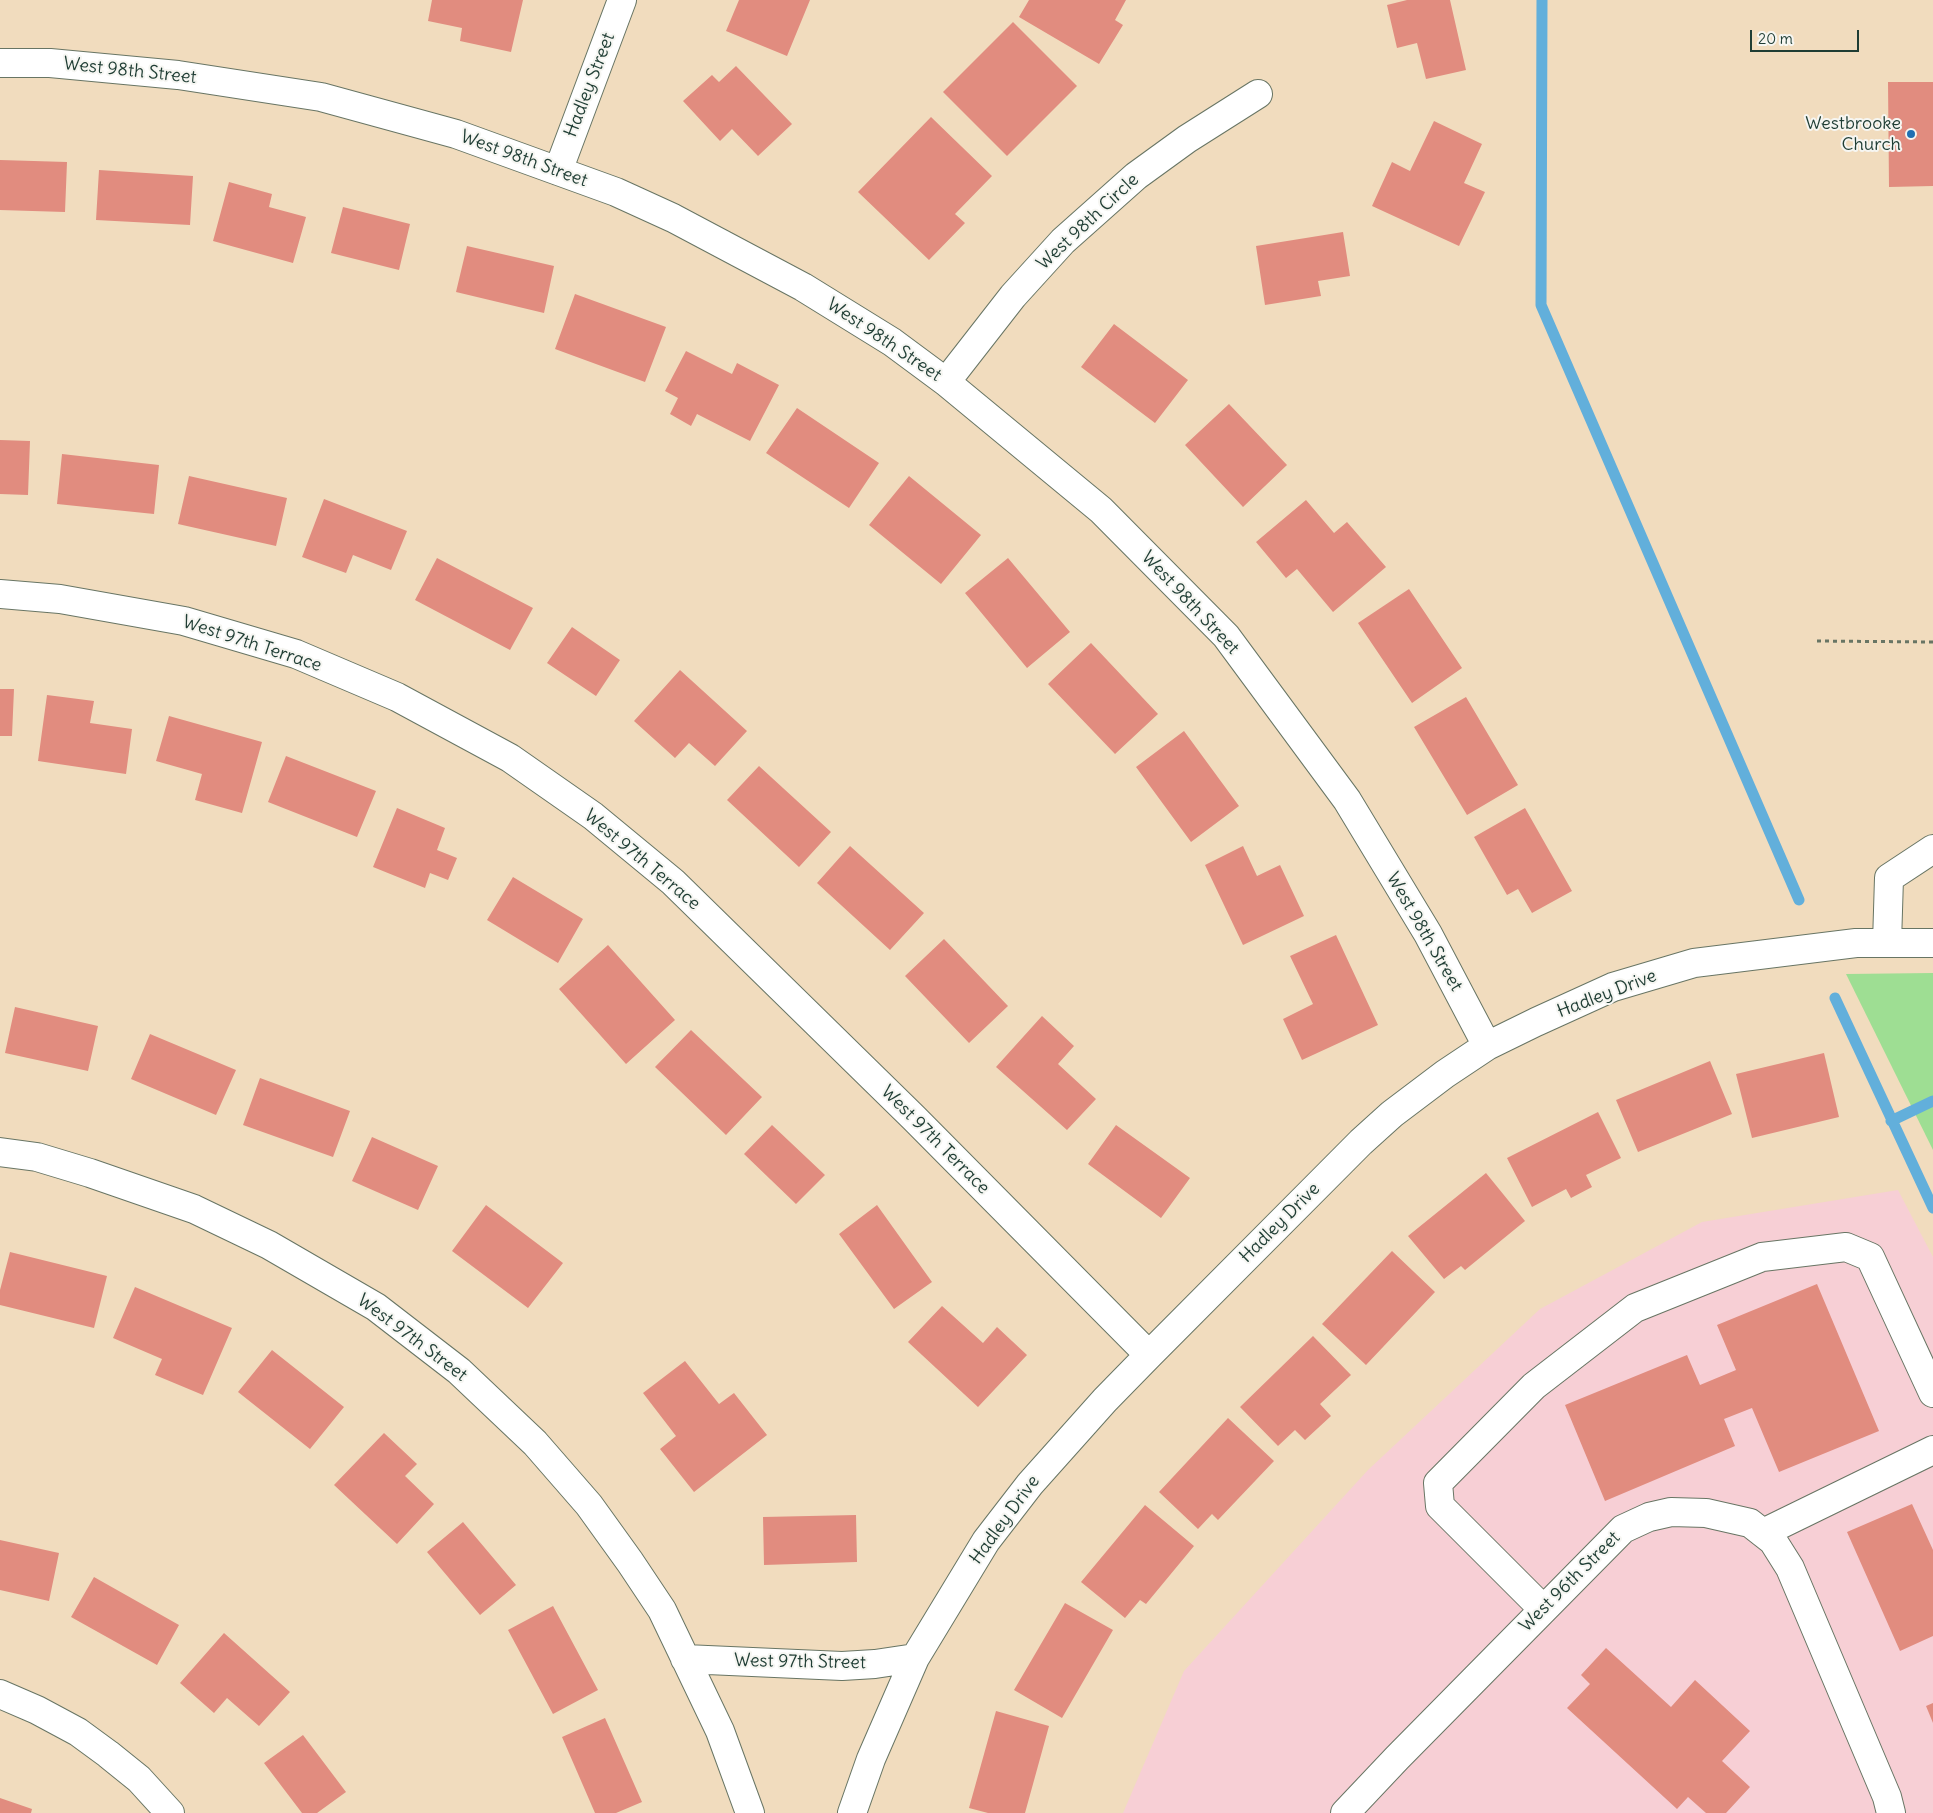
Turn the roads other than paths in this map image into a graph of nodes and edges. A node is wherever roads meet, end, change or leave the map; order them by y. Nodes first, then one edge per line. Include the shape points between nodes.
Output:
1 (622, 0) edge
2 (0, 63) edge
3 (1258, 94) dead end
4 (558, 171) junction
5 (946, 382) junction
6 (0, 594) edge
7 (1933, 849) edge
8 (1933, 943) edge
9 (1887, 944) junction
10 (1487, 1046) junction
11 (0, 1152) edge
12 (1149, 1354) junction
13 (1933, 1393) edge
14 (1933, 1450) edge
15 (1764, 1533) junction
16 (1543, 1609) junction
17 (915, 1658) junction
18 (685, 1659) junction
19 (0, 1694) edge
20 (170, 1813) edge
21 (750, 1813) edge
22 (852, 1813) edge
23 (1345, 1813) edge
24 (1891, 1813) edge

1 - 4 street, Hadley Street
2 - 4 street, West 98th Street via 50,63 178,75 321,97 456,134
3 - 5 street, West 98th Circle via 1136,176 1063,241 1013,296
4 - 5 street, West 98th Street via 616,192 673,218 802,287 892,342
5 - 10 street, West 98th Street via 1101,510 1226,636 1347,800 1428,934
6 - 12 street, West 97th Terrace via 60,599 184,621 296,654 397,697 510,758 593,816 672,882
7 - 9 street via 1889,878
8 - 9 street, Hadley Drive
9 - 10 street, Hadley Drive via 1856,944 1694,963 1613,987
10 - 12 street, Hadley Drive via 1392,1114 1361,1142
11 - 18 street, West 97th Street via 37,1157 194,1209 269,1244 376,1307 459,1371 535,1443 589,1505 630,1562 662,1610
12 - 17 street, Hadley Drive via 1030,1484 986,1541
13 - 16 street via 1870,1257 1846,1247 1762,1257 1635,1308 1534,1386 1438,1483 1440,1506
14 - 15 street
15 - 16 street, West 96th Street via 1750,1523 1706,1512 1671,1512 1650,1517 1623,1529
15 - 24 street, West 96th Street via 1790,1568
16 - 23 street, West 96th Street
17 - 18 street, West 97th Street via 842,1666
17 - 22 street, Hadley Drive via 871,1759
18 - 21 street, West 97th Street via 720,1731
19 - 20 street via 70,1728 108,1754 139,1779

